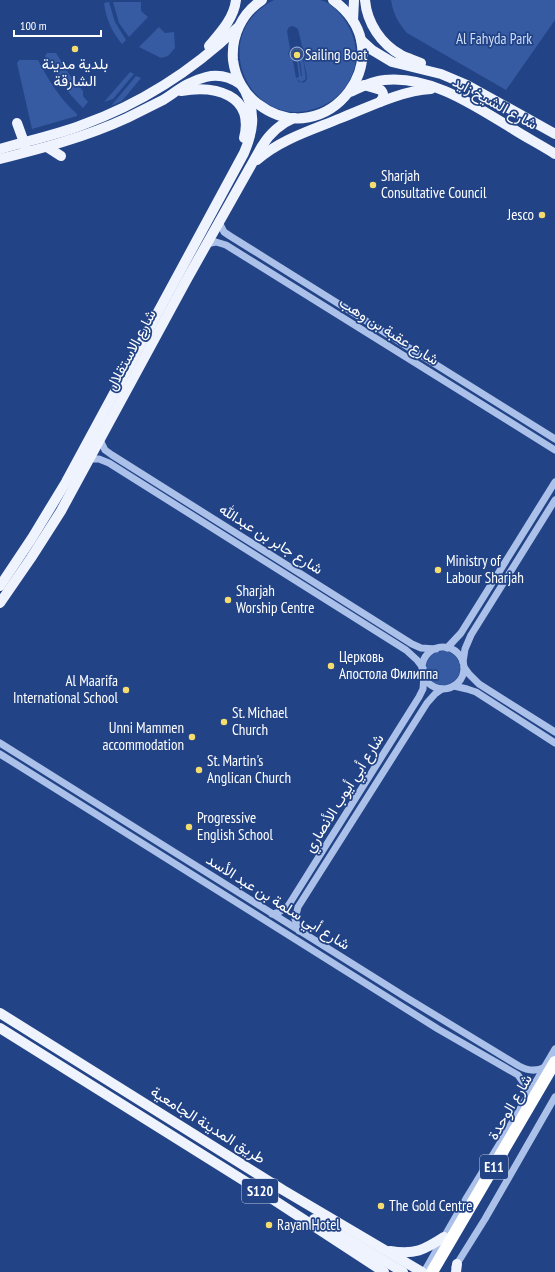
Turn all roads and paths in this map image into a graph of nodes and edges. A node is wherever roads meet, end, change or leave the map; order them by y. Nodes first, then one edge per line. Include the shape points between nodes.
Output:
1 (236, 0) edge
2 (246, 0) edge
3 (262, 0) edge
4 (333, 0) edge
5 (354, 0) edge
6 (365, 0) edge
7 (241, 22) junction
8 (353, 22) junction
9 (361, 40) junction
10 (432, 71) junction
11 (179, 75) junction
12 (240, 84) junction
13 (364, 85) junction
14 (437, 89) junction
15 (174, 92) junction
16 (350, 92) junction
17 (246, 93) junction
18 (380, 102) junction
19 (294, 118) junction
20 (17, 123) dead end
21 (555, 134) edge
22 (24, 142) junction
23 (47, 147) junction
24 (0, 149) edge
25 (555, 154) edge
26 (0, 155) edge
27 (60, 156) dead end
28 (0, 159) edge
29 (250, 166) junction
30 (237, 167) junction
31 (218, 222) junction
32 (206, 244) junction
33 (273, 274) junction
34 (291, 274) junction
35 (514, 413) junction
36 (499, 415) junction
37 (555, 439) edge
38 (100, 440) junction
39 (555, 450) edge
40 (89, 459) junction
41 (139, 482) junction
42 (155, 482) junction
43 (555, 482) edge
44 (555, 500) edge
45 (0, 586) edge
46 (0, 603) edge
47 (447, 648) junction
48 (436, 649) junction
49 (464, 664) junction
50 (423, 672) junction
51 (454, 686) junction
52 (442, 689) junction
53 (555, 732) edge
54 (0, 743) edge
55 (555, 743) edge
56 (0, 754) edge
57 (326, 847) junction
58 (316, 878) junction
59 (272, 914) junction
60 (299, 931) junction
61 (0, 1013) edge
62 (0, 1028) edge
63 (471, 1048) junction
64 (488, 1048) junction
65 (555, 1049) edge
66 (550, 1064) edge
67 (555, 1078) edge
68 (527, 1096) junction
69 (555, 1097) edge
70 (290, 1211) junction
71 (444, 1237) junction
72 (386, 1250) junction
73 (369, 1263) junction
74 (455, 1269) edge
75 (376, 1272) edge
76 (384, 1272) edge
77 (403, 1272) edge
78 (423, 1272) edge
79 (432, 1272) edge
80 (441, 1272) edge

1 - 11 main road via 234,11 220,34
2 - 7 main road
3 - 7 main road via 250,9
4 - 8 main road via 344,9
5 - 8 main road
6 - 10 main road via 371,24 384,42 396,52
7 - 11 main road via 211,51
7 - 12 main road via 234,39 233,54
8 - 9 main road
9 - 10 main road, شارع الشيخ زايد via 392,62
9 - 16 main road via 360,70
10 - 21 main road, شارع الشيخ زايد via 467,85
11 - 22 main road via 98,119
12 - 15 main road via 228,78 213,76 192,81
12 - 17 main road
13 - 14 main road, شارع الشيخ زايد via 385,80 403,80
13 - 16 main road, شارع الشيخ زايد
13 - 18 main road via 381,90 384,95
14 - 18 main road via 409,91
14 - 25 main road, شارع الشيخ زايد via 466,102
15 - 23 main road via 112,125
15 - 30 main road via 210,89 229,95 237,102 244,114 246,126
16 - 19 main road via 325,112 310,117
17 - 19 main road via 267,111
17 - 30 main road, شارع الاستقلال via 253,125
18 - 29 main road via 287,140 263,154
19 - 29 main road, شارع الاستقلال via 283,123 269,136
20 - 22 main road
22 - 24 main road
22 - 26 main road via 24,148
23 - 27 main road
23 - 28 main road
29 - 31 main road, شارع الاستقلال
30 - 45 main road, شارع الاستقلال via 70,476
31 - 32 main road, شارع الاستقلال
31 - 34 street, شارع عقبة بن وهب via 224,232
32 - 33 street, شارع عقبة بن وهب via 223,243
32 - 38 main road, شارع الاستقلال
33 - 34 street via 276,270 286,276
33 - 36 street, شارع عقبة بن وهب
34 - 35 street, شارع عقبة بن وهب
35 - 36 street via 510,416
35 - 37 street, شارع عقبة بن وهب
36 - 39 street, شارع عقبة بن وهب
38 - 40 main road, شارع الاستقلال
38 - 42 street, شارع جابر بن عبدالله via 108,453
40 - 41 street, شارع جابر بن عبدالله via 106,461
40 - 46 main road, شارع الاستقلال via 54,523
41 - 42 street via 142,478
41 - 50 street, شارع جابر بن عبدالله via 406,650 414,656
42 - 48 street, شارع جابر بن عبدالله via 412,644 421,648
43 - 47 street via 461,633
44 - 49 street via 471,635 465,649
47 - 48 street
47 - 49 street via 457,652
48 - 50 street via 425,659
49 - 51 street via 463,676
49 - 53 street via 478,684
50 - 52 street via 429,683
50 - 57 street, شارع أبي أيوب الأنصاري via 419,698
51 - 52 street
51 - 55 street via 476,692
52 - 58 street, شارع أبي أيوب الأنصاري via 426,703
54 - 59 street, شارع أبي سلمة بن عبد الأسد
56 - 63 street, شارع أبي سلمة بن عبد الأسد
57 - 58 street via 315,871
57 - 59 street, شارع أبي أيوب الأنصاري via 288,906
58 - 60 street, شارع أبي أيوب الأنصاري via 296,911 295,919
59 - 60 street, شارع أبي سلمة بن عبد الأسد
60 - 64 street, شارع أبي سلمة بن عبد الأسد
61 - 72 main road, طريق المدينة الجامعية / S120 via 283,1190
62 - 70 main road, طريق المدينة الجامعية / S120
63 - 64 street via 482,1051
63 - 68 street, شارع أبي سلمة بن عبد الأسد via 518,1075 525,1084
64 - 66 street, شارع أبي سلمة بن عبد الأسد via 524,1069 535,1071
65 - 66 street
66 - 68 street
66 - 79 highway, شارع الوحدة / E11
67 - 80 highway, شارع الوحدة / E11
68 - 71 street
69 - 74 street
70 - 73 main road, طريق المدينة الجامعية / S120
70 - 77 main road via 308,1216
71 - 72 main road via 422,1250
71 - 78 street
72 - 78 main road, طريق المدينة الجامعية / S120
73 - 75 main road
73 - 76 main road, طريق المدينة الجامعية / S120

